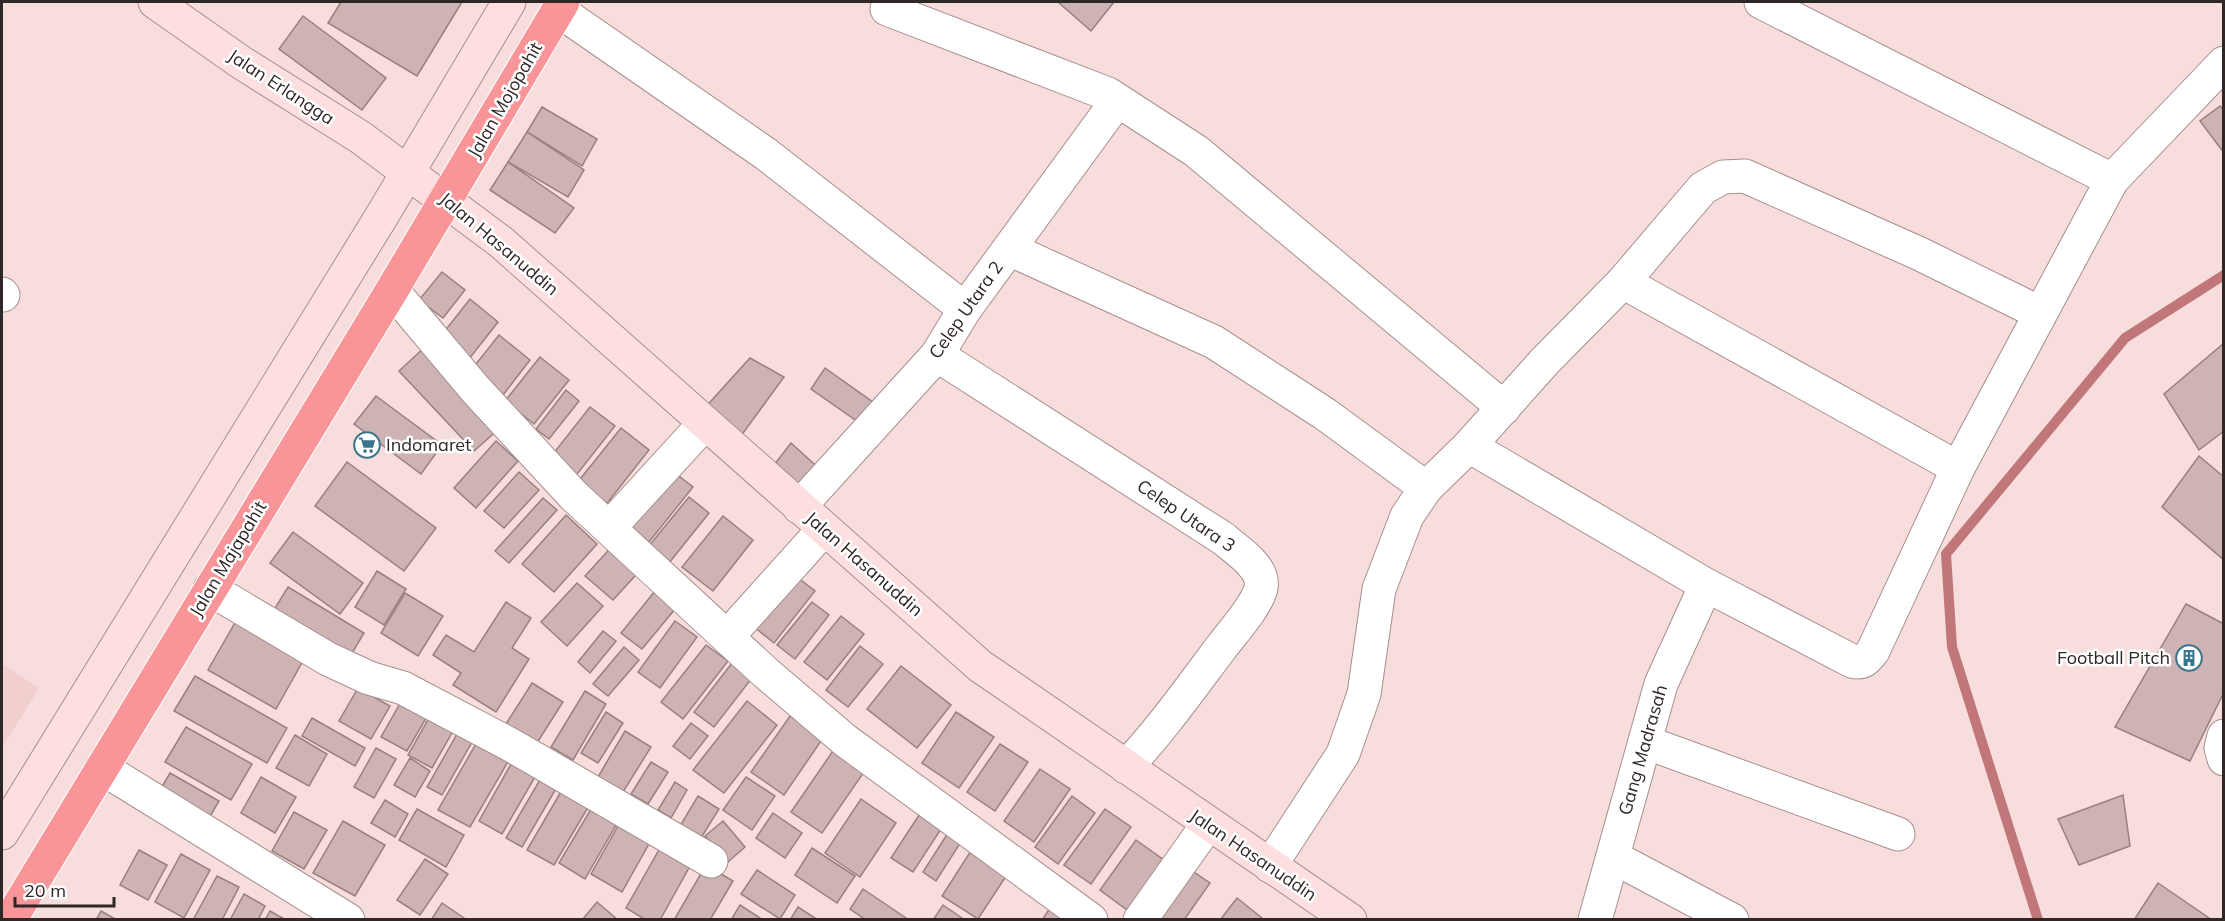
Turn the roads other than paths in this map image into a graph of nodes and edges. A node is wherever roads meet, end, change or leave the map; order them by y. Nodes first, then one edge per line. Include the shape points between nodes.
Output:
1 (155, 2) edge
2 (509, 2) edge
3 (1761, 2) edge
4 (561, 6) edge
5 (887, 9) dead end
6 (2223, 63) edge
7 (1117, 100) junction
8 (408, 171) junction
9 (2112, 180) junction
10 (447, 199) junction
11 (1009, 249) junction
12 (1623, 282) junction
13 (392, 290) junction
14 (965, 309) junction
15 (2040, 313) junction
16 (937, 355) junction
17 (1504, 408) junction
18 (705, 423) junction
19 (1469, 446) junction
20 (1959, 468) junction
21 (1426, 488) junction
22 (799, 507) junction
23 (609, 528) junction
24 (824, 529) junction
25 (1706, 585) junction
26 (210, 589) junction
27 (727, 637) junction
28 (2223, 736) edge
29 (1645, 742) junction
30 (2223, 759) edge
31 (1126, 767) junction
32 (102, 768) junction
33 (1208, 824) junction
34 (2, 833) edge
35 (1898, 834) dead end
36 (1613, 856) junction
37 (711, 861) dead end
38 (1270, 866) junction
39 (10, 920) edge
40 (348, 920) edge
41 (1091, 920) edge
42 (1140, 920) edge
43 (1350, 920) edge
44 (1595, 920) edge
45 (1732, 920) edge

1 - 8 main road, Jalan Erlangga
2 - 8 main road
3 - 9 street
4 - 10 highway, Jalan Mojopahit
4 - 14 street via 765,154
5 - 7 street
6 - 9 street
7 - 11 street, Celep Utara 2
7 - 17 street via 1196,151
8 - 10 main road, Jalan Hasanuddin
8 - 34 main road
9 - 15 street
10 - 13 highway, Jalan Majapahit
10 - 18 main road, Jalan Hasanuddin
11 - 14 street, Celep Utara 2
11 - 21 street via 1214,342 1325,414
12 - 15 street via 1703,188 1723,177 1744,176 1918,253
12 - 17 street
12 - 20 street
13 - 23 street via 476,390
13 - 26 highway, Jalan Majapahit
14 - 16 street, Celep Utara 2
15 - 20 street
16 - 22 street, Celep Utara 2
16 - 31 street, Celep Utara 3 via 1224,539 1260,575 1261,588 1245,616
17 - 19 street
18 - 22 main road, Jalan Hasanuddin
18 - 23 street
19 - 21 street
19 - 25 street
20 - 25 street via 1866,660 1852,661
21 - 38 street via 1407,516 1379,589 1364,694 1343,754
22 - 24 main road, Jalan Hasanuddin
23 - 27 street
24 - 27 street
24 - 31 main road, Jalan Hasanuddin via 980,666
25 - 29 street, Gang Madrasah via 1661,684
26 - 32 highway, Jalan Majapahit
26 - 37 street via 328,659 369,678 404,688 511,745
27 - 41 street via 846,741
28 - 30 street
29 - 35 street
29 - 36 street, Gang Madrasah
31 - 33 main road, Jalan Hasanuddin
32 - 39 highway, Jalan Majapahit
32 - 40 street
33 - 38 main road, Jalan Hasanuddin
33 - 42 street
36 - 44 street, Gang Madrasah
36 - 45 street
38 - 43 main road, Jalan Hasanuddin

